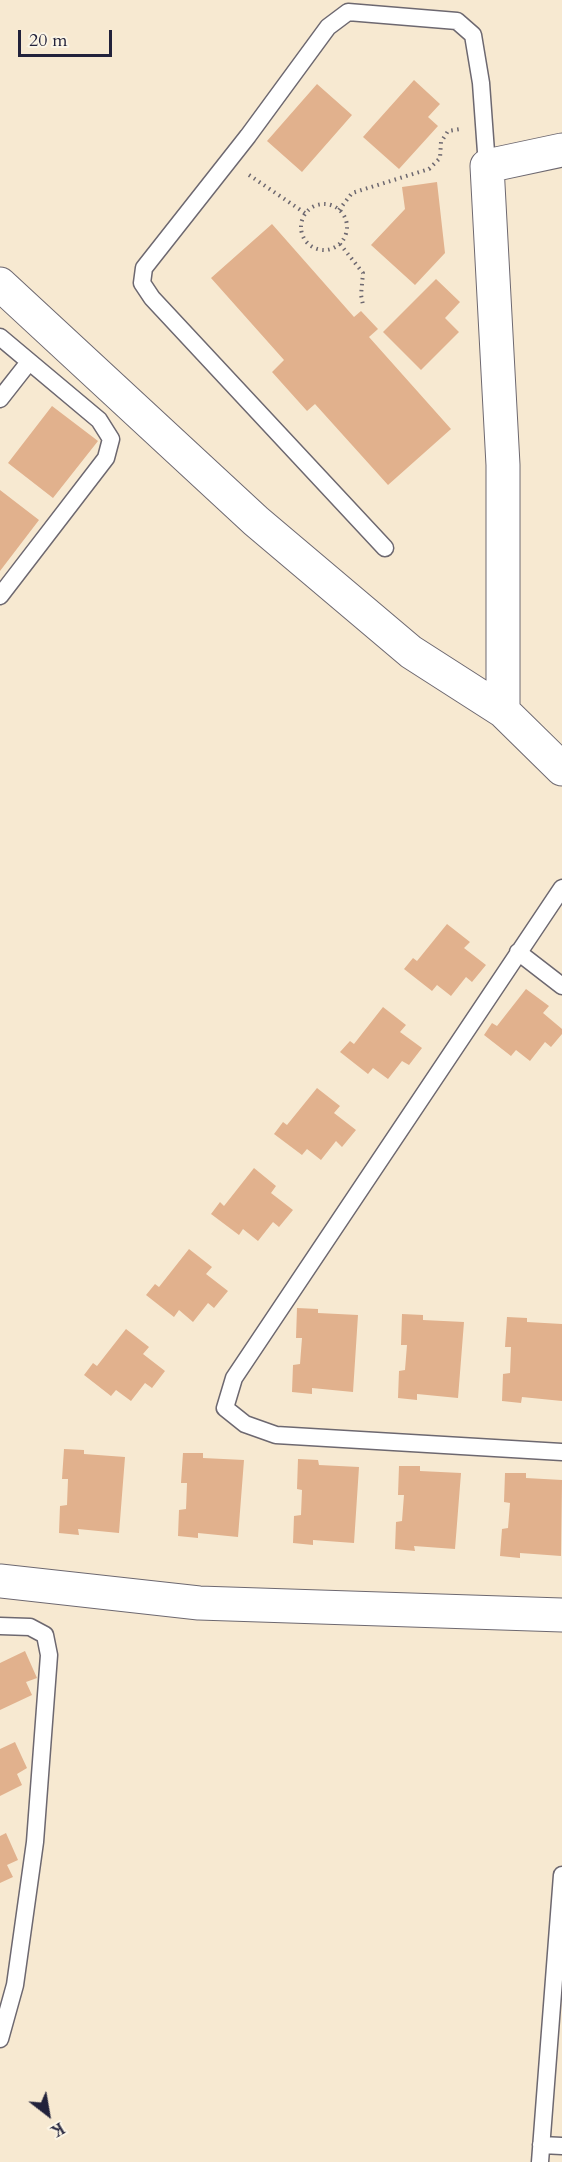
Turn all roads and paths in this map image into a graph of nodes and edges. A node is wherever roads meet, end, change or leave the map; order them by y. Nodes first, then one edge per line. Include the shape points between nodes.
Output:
1 (485, 128) junction
2 (562, 150) edge
3 (230, 158) junction
4 (487, 166) junction
5 (339, 210) junction
6 (305, 213) junction
7 (340, 244) junction
8 (0, 284) edge
9 (363, 305) dead end
10 (0, 337) edge
11 (29, 362) junction
12 (0, 399) edge
13 (386, 548) dead end
14 (0, 596) edge
15 (503, 711) junction
16 (562, 769) edge
17 (562, 888) edge
18 (518, 952) junction
19 (562, 986) edge
20 (562, 1452) edge
21 (0, 1581) edge
22 (562, 1615) edge
23 (0, 1626) edge
24 (562, 1875) edge
25 (561, 1897) edge
26 (0, 2039) edge
27 (541, 2145) junction
28 (562, 2146) edge
29 (540, 2162) edge

1 - 3 lane via 473,35 457,21 348,12 328,27
1 - 4 lane
1 - 5 path via 448,131 441,142 440,158 429,169 352,193
2 - 4 street
3 - 6 path
3 - 13 lane via 144,268 142,283
4 - 15 street via 502,465
5 - 6 path via 318,204
5 - 7 path via 347,223
6 - 7 path via 301,228 306,242 326,250
7 - 9 path via 363,273
8 - 15 street via 256,520 411,652
10 - 11 lane
11 - 12 lane
11 - 14 lane via 99,420 111,439 106,458
15 - 16 street
17 - 18 lane
18 - 19 lane
18 - 20 lane via 234,1378 225,1408 245,1424 276,1435
21 - 22 street via 199,1603
23 - 26 lane via 30,1627 45,1635 49,1655 35,1842 15,1985
24 - 25 lane
25 - 27 lane
27 - 28 lane
27 - 29 lane

